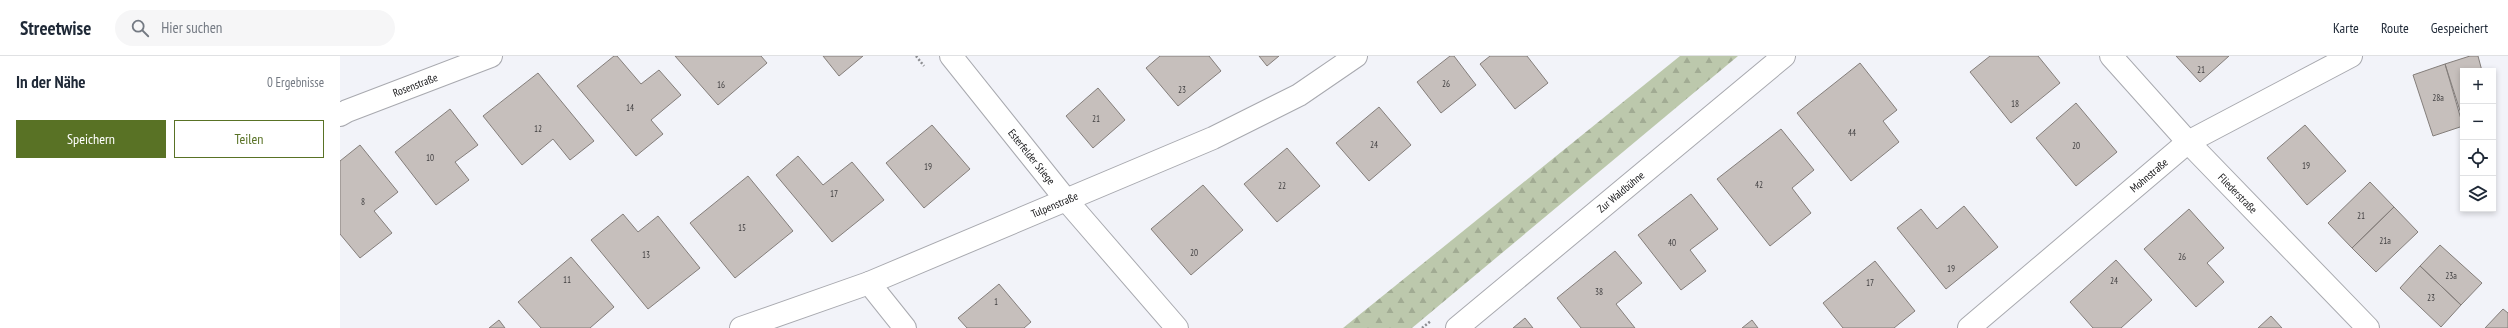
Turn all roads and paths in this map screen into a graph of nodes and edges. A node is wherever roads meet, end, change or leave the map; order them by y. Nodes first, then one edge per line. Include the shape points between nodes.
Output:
1 (490, 56) edge
2 (951, 56) edge
3 (1356, 56) edge
4 (1784, 56) edge
5 (2111, 56) edge
6 (2351, 56) edge
7 (340, 115) edge
8 (2188, 142) junction
9 (1067, 201) junction
10 (869, 283) junction
11 (741, 328) edge
12 (905, 328) edge
13 (1177, 328) edge
14 (1458, 328) edge
15 (1969, 328) edge
16 (2368, 328) edge

1 - 7 street, Rosenstraße
2 - 9 street, Esterfelder Stiege
3 - 9 street, Tulpenstraße via 1299,95 1214,138
4 - 14 street, Zur Waldbühne
5 - 8 street, Fliederstraße
6 - 8 street, Mohnstraße
8 - 15 street, Mohnstraße
8 - 16 street, Fliederstraße
9 - 10 street, Tulpenstraße
9 - 13 street, Esterfelder Stiege
10 - 11 street, Tulpenstraße
10 - 12 street

